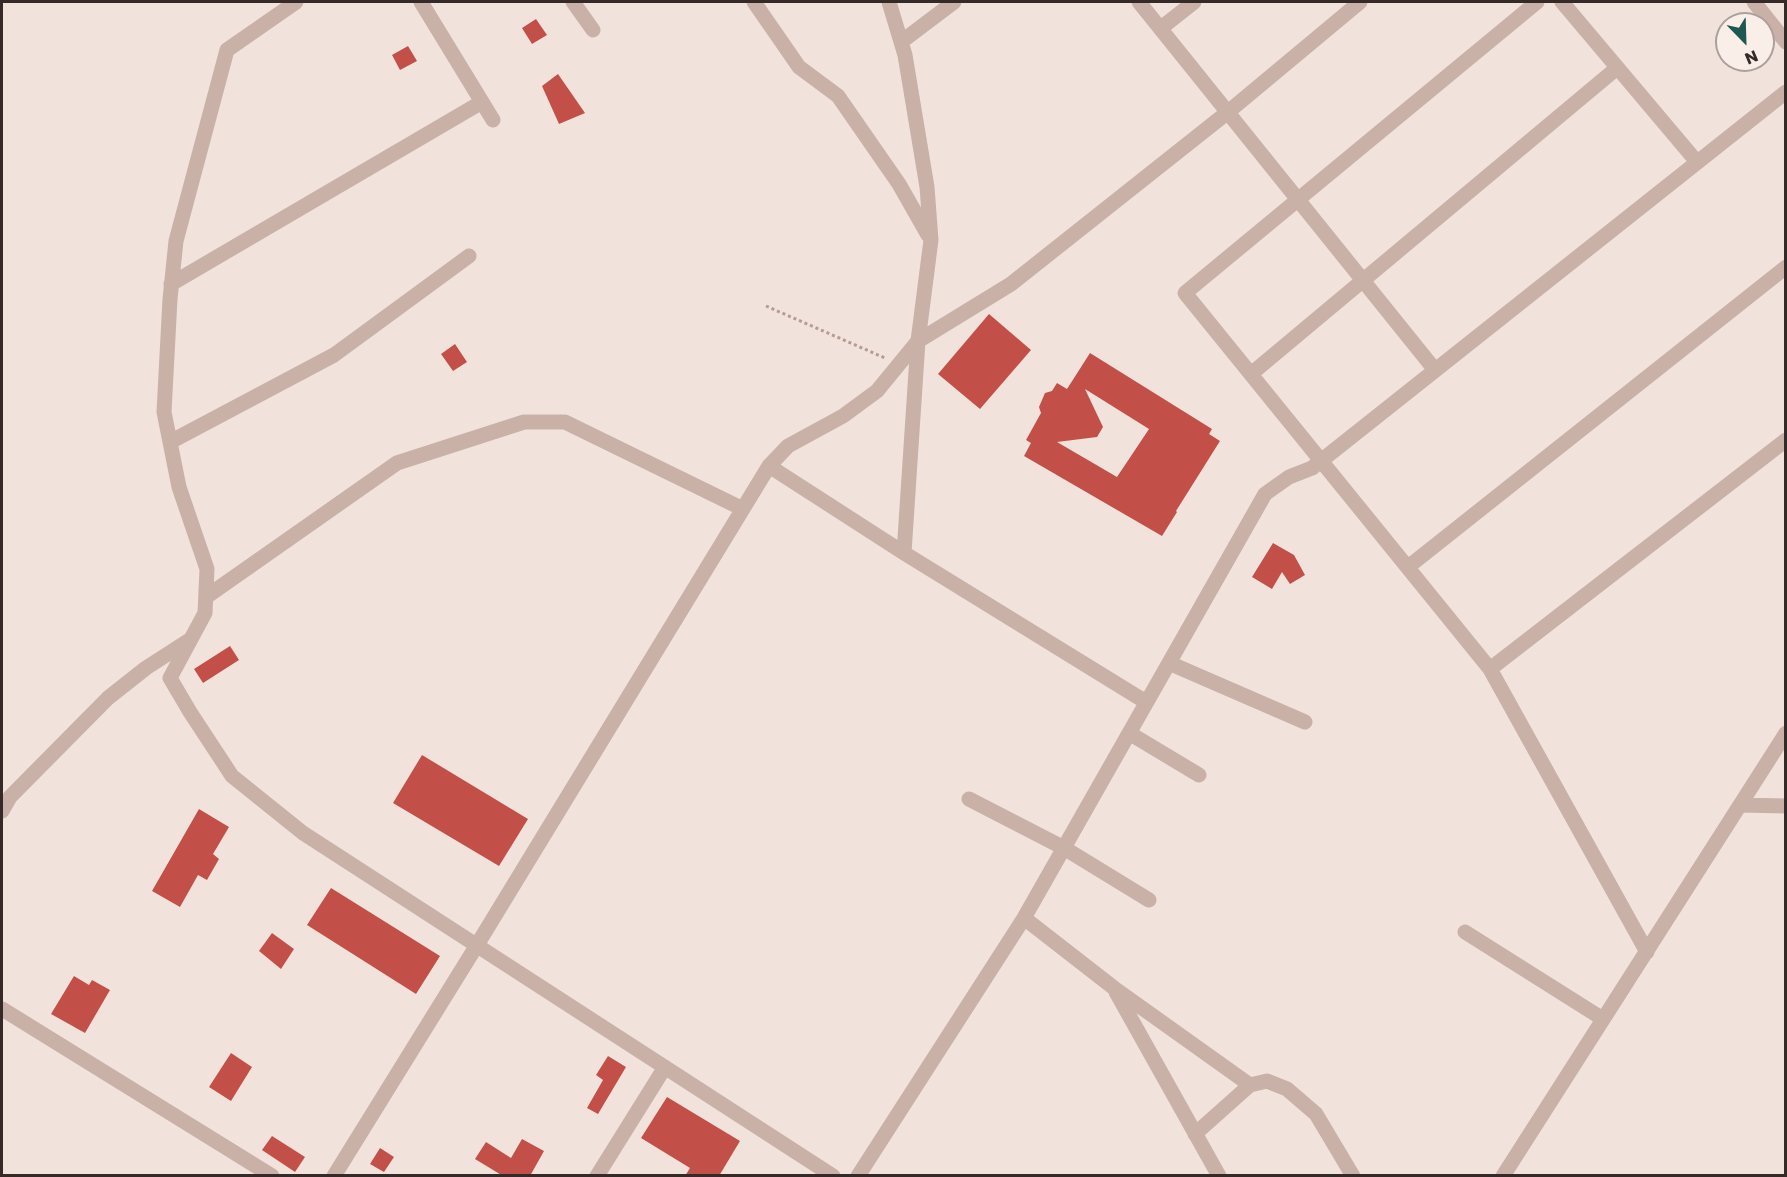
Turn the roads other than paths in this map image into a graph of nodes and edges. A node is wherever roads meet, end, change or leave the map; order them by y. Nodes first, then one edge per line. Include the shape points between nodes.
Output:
1 (273, 2) edge
2 (296, 2) edge
3 (421, 2) edge
4 (573, 2) edge
5 (754, 2) edge
6 (890, 2) edge
7 (954, 2) edge
8 (1140, 2) edge
9 (1194, 2) edge
10 (1360, 2) edge
11 (1537, 2) edge
12 (1562, 2) edge
13 (1754, 2) edge
14 (271, 19) junction
15 (1161, 28) junction
16 (592, 30) dead end
17 (902, 42) junction
18 (1785, 42) edge
19 (1617, 68) junction
20 (1785, 92) edge
21 (482, 102) junction
22 (1228, 112) junction
23 (493, 120) dead end
24 (1697, 162) junction
25 (1298, 199) junction
26 (931, 240) junction
27 (469, 255) dead end
28 (1785, 267) edge
29 (1363, 280) junction
30 (171, 284) junction
31 (918, 341) junction
32 (1435, 370) junction
33 (1251, 374) junction
34 (1785, 440) edge
35 (170, 442) junction
36 (1321, 461) junction
37 (769, 466) junction
38 (742, 510) junction
39 (904, 553) junction
40 (1408, 567) junction
41 (206, 597) junction
42 (192, 638) junction
43 (1169, 663) junction
44 (1490, 669) junction
45 (1146, 702) junction
46 (1305, 722) dead end
47 (1129, 733) junction
48 (1785, 733) edge
49 (1199, 775) dead end
50 (969, 800) dead end
51 (1740, 805) junction
52 (1785, 806) edge
53 (2, 811) edge
54 (1064, 848) junction
55 (1149, 900) dead end
56 (1024, 918) junction
57 (1465, 932) dead end
58 (477, 945) junction
59 (1647, 952) junction
60 (1114, 988) junction
61 (2, 1009) edge
62 (1603, 1019) junction
63 (665, 1067) junction
64 (1250, 1085) junction
65 (1196, 1134) junction
66 (272, 1176) edge
67 (334, 1176) edge
68 (597, 1176) edge
69 (833, 1176) edge
70 (858, 1176) edge
71 (1218, 1176) edge
72 (1353, 1176) edge
73 (1503, 1176) edge

1 - 14 street
2 - 14 street
3 - 21 street
4 - 16 street
5 - 26 street via 799,67 838,96 899,184
6 - 17 street
7 - 17 street
8 - 15 street
9 - 15 street
10 - 22 street
11 - 25 street
12 - 19 street
13 - 18 street
14 - 30 street via 227,50 176,241
15 - 22 street
17 - 26 street via 927,187
19 - 24 street
19 - 29 street
20 - 24 street
21 - 23 street
21 - 30 street
22 - 25 street
22 - 31 street via 1011,284
24 - 32 street
25 - 29 street
25 - 33 street via 1185,293
26 - 31 street
27 - 35 street via 334,355
28 - 40 street
29 - 32 street
29 - 33 street
30 - 35 street via 164,412
31 - 37 street via 877,391 843,416 788,446
31 - 39 street
32 - 36 street
33 - 36 street
34 - 44 street
35 - 41 street via 179,487 207,569
36 - 40 street
36 - 43 street via 1265,494
37 - 38 street
37 - 39 street
38 - 41 street via 565,422 524,422 397,463
38 - 58 street
39 - 45 street
40 - 44 street
41 - 42 street via 205,614
42 - 53 street via 108,698 10,797
42 - 58 street via 170,678 231,776 303,833
43 - 45 street
43 - 46 street
44 - 59 street
45 - 47 street
47 - 49 street
47 - 54 street
48 - 51 street
50 - 54 street
51 - 52 street
51 - 59 street
54 - 55 street
54 - 56 street
56 - 60 street
56 - 70 street
57 - 62 street
58 - 63 street
58 - 67 street
59 - 62 street
60 - 64 street
60 - 65 street
61 - 66 street
62 - 73 street
63 - 68 street
63 - 69 street
64 - 65 street
64 - 72 street via 1267,1082 1287,1089 1316,1114
65 - 71 street

